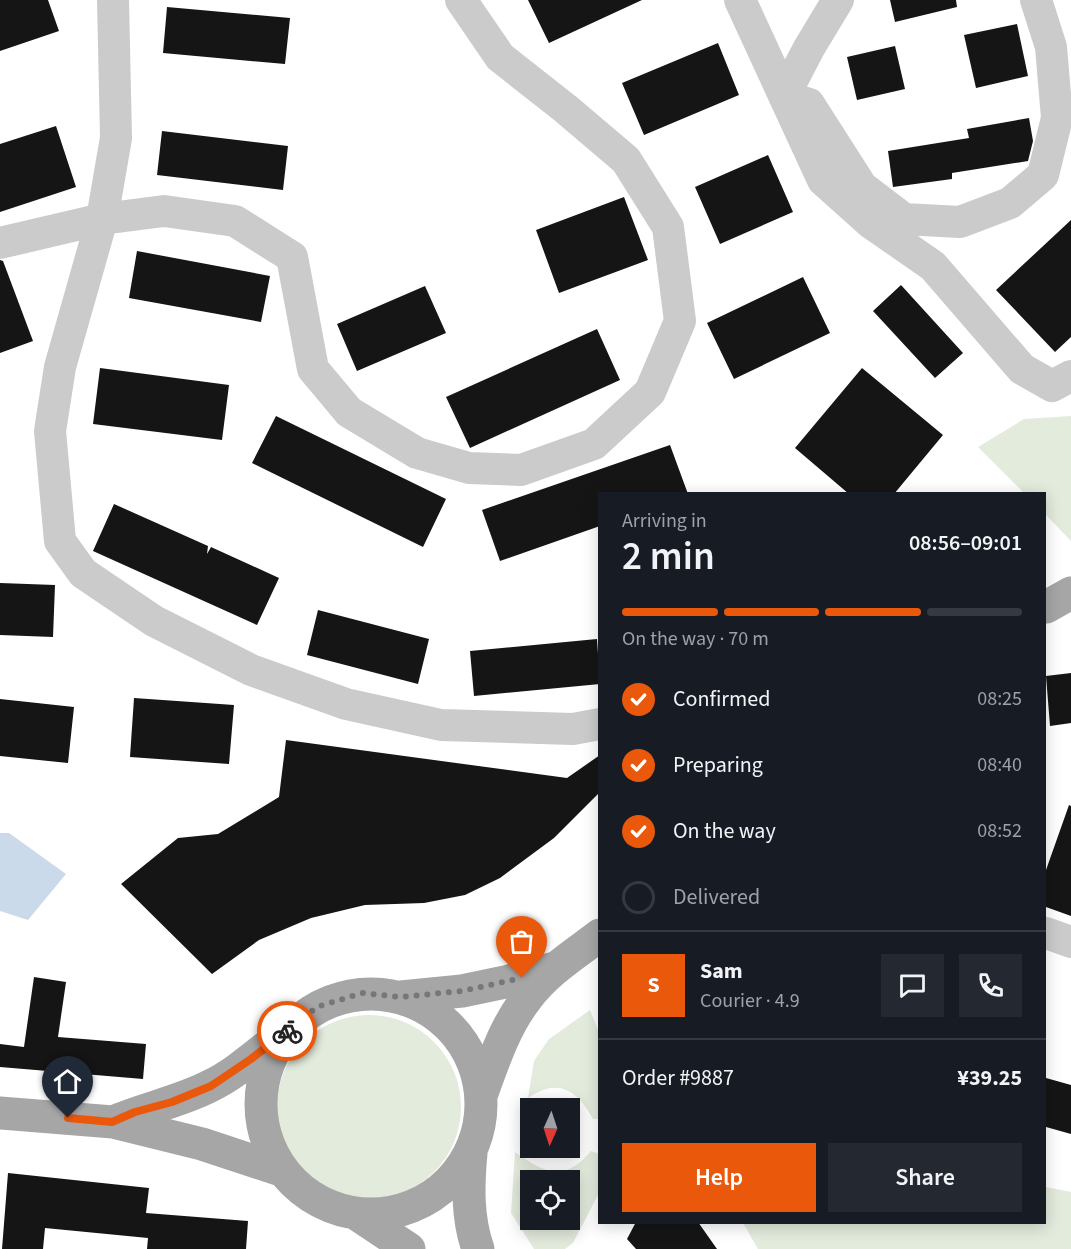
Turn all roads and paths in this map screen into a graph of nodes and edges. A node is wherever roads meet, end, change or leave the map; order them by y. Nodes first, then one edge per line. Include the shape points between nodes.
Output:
1 (113, 0) edge
2 (461, 0) edge
3 (740, 0) edge
4 (838, 0) edge
5 (1036, 0) edge
6 (784, 96) junction
7 (102, 219) junction
8 (0, 243) edge
9 (1071, 376) edge
10 (1071, 592) edge
11 (1046, 607) edge
12 (598, 724) edge
13 (1046, 933) edge
14 (598, 936) edge
15 (1071, 942) edge
16 (555, 968) junction
17 (401, 997) junction
18 (287, 1030) junction
19 (482, 1094) junction
20 (0, 1113) edge
21 (112, 1122) junction
22 (471, 1153) junction
23 (281, 1170) junction
24 (358, 1215) junction
25 (408, 1249) edge
26 (478, 1249) edge

1 - 7 lane via 116,138
2 - 7 lane via 500,57 626,160 668,226 680,321 650,392 594,444 521,470 469,468 417,453 349,412 313,369 292,257 235,221 164,211
3 - 6 lane
4 - 6 lane
5 - 6 lane via 1051,47 1057,118 1043,175 1010,202 960,222 904,219 862,187 809,104
6 - 9 lane via 823,180 871,223 933,266 1022,369 1053,387
7 - 8 lane
7 - 12 lane via 60,367 50,432 60,541 82,573 154,621 251,670 346,704 441,725 573,729
10 - 11 main road
13 - 15 lane
14 - 16 main road
16 - 17 main road via 462,991
16 - 19 main road via 527,996 507,1029
17 - 18 main road via 362,993 317,1007
17 - 19 main road via 434,1012 459,1036 474,1062
18 - 21 main road via 211,1086
18 - 23 main road via 269,1058 259,1103 265,1140
19 - 22 main road via 482,1120
20 - 21 main road
21 - 23 main road via 202,1144
22 - 24 main road via 449,1184 406,1210
22 - 26 main road via 468,1190
23 - 24 main road via 296,1186 331,1208
24 - 25 main road

